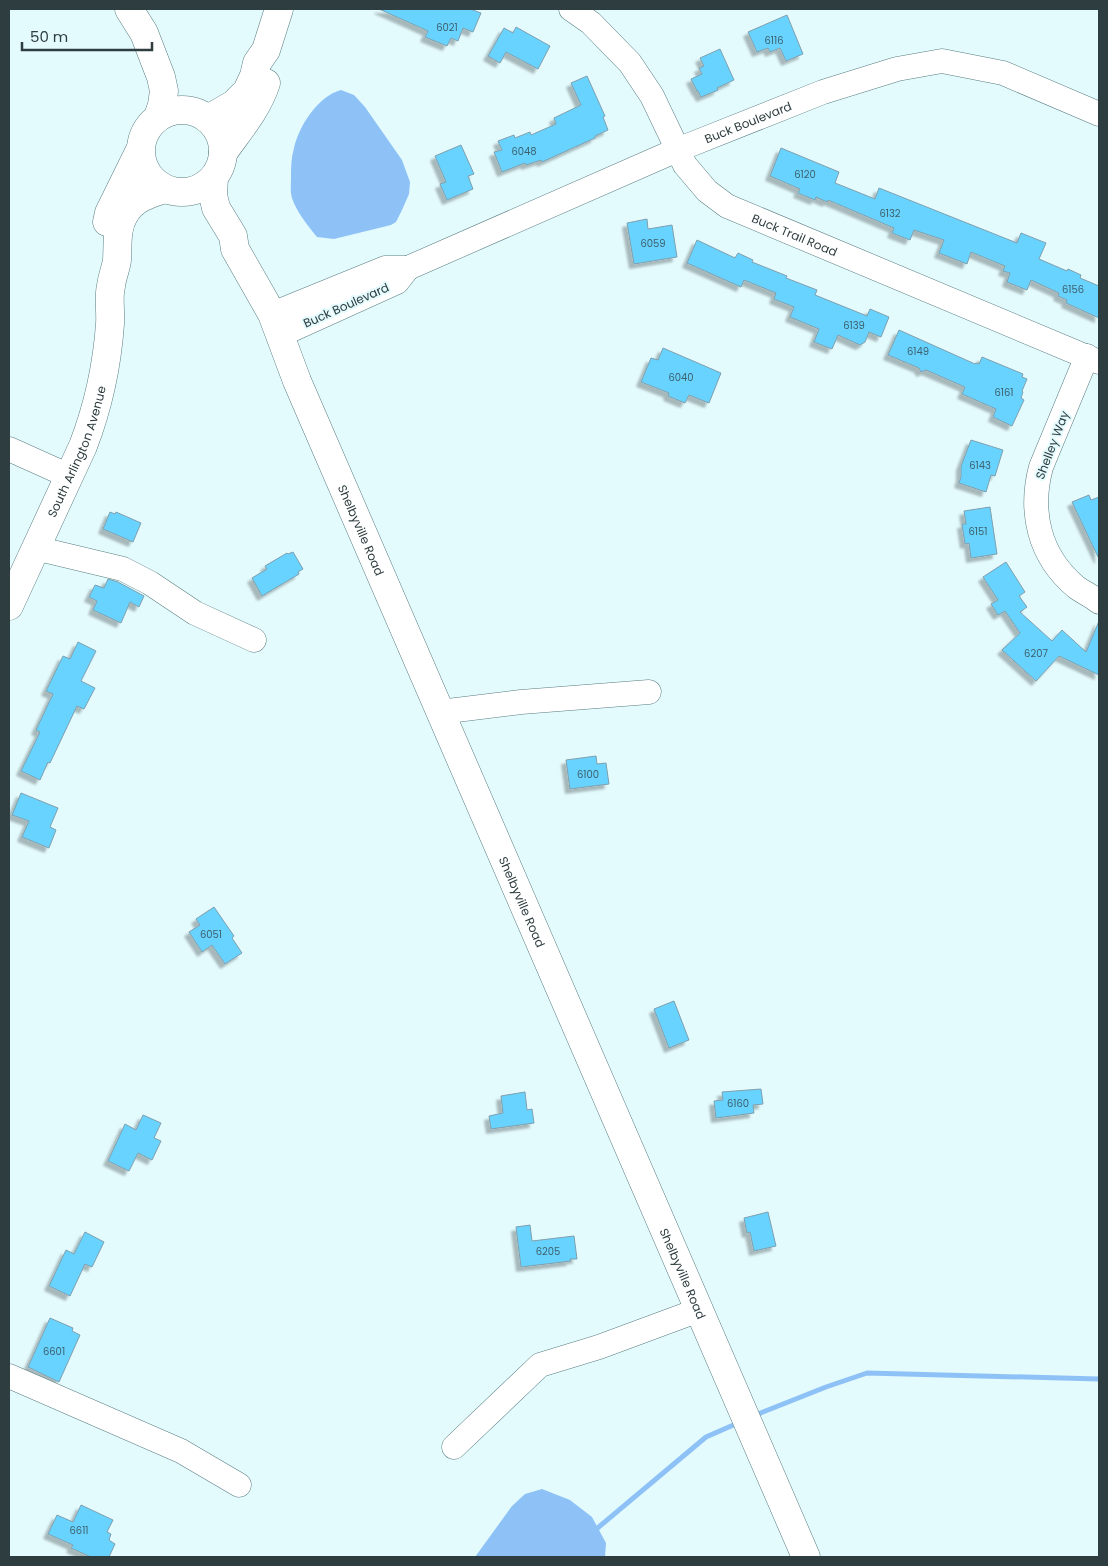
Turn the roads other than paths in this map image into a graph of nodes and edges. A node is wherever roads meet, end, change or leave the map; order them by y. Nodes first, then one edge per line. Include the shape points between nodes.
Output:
1 (129, 9) edge
2 (279, 9) edge
3 (571, 9) edge
4 (144, 33) junction
5 (266, 50) junction
6 (1099, 114) edge
7 (203, 116) junction
8 (158, 117) junction
9 (140, 150) junction
10 (677, 150) junction
11 (219, 165) junction
12 (170, 190) junction
13 (235, 249) junction
14 (110, 287) junction
15 (276, 325) junction
16 (1093, 359) edge
17 (9, 449) edge
18 (68, 476) junction
19 (35, 548) junction
20 (1099, 602) edge
21 (9, 606) edge
22 (254, 640) dead end
23 (649, 692) dead end
24 (440, 712) junction
25 (699, 1310) junction
26 (9, 1376) edge
27 (454, 1447) dead end
28 (239, 1485) dead end
29 (806, 1557) edge

1 - 4 main road
2 - 5 main road
3 - 10 street, Buck Trail Road via 591,24 635,69 652,96
4 - 7 main road via 168,59
4 - 8 main road via 164,91
5 - 7 main road via 243,97 231,107
5 - 11 main road via 270,67 262,94
6 - 10 street, Buck Boulevard via 1002,73 942,61 898,69 823,92
7 - 8 main road via 189,110 178,110
7 - 11 main road via 216,127 221,137
8 - 9 main road via 144,134
9 - 12 main road via 148,175 155,183
9 - 14 main road, South Arlington Avenue via 106,225 103,262
10 - 15 street, Buck Boulevard via 408,268 397,282
10 - 16 street, Buck Trail Road via 695,179 727,206
11 - 12 main road via 206,185 186,192
11 - 13 main road via 212,187 214,200 234,236
12 - 13 main road via 188,202 220,241
12 - 14 main road, South Arlington Avenue via 137,200 124,215
13 - 15 main road, Shelbyville Road
14 - 18 main road, South Arlington Avenue via 110,324 97,406
15 - 24 main road, Shelbyville Road via 297,381
16 - 20 street, Shelley Way via 1041,466 1036,505 1038,525 1047,551 1060,571 1086,595
17 - 18 street
18 - 19 main road, South Arlington Avenue
19 - 21 main road, South Arlington Avenue
19 - 22 street via 123,569 195,613
23 - 24 street
24 - 25 main road, Shelbyville Road
25 - 27 street via 540,1365
25 - 29 main road, Shelbyville Road
26 - 28 street via 181,1450

